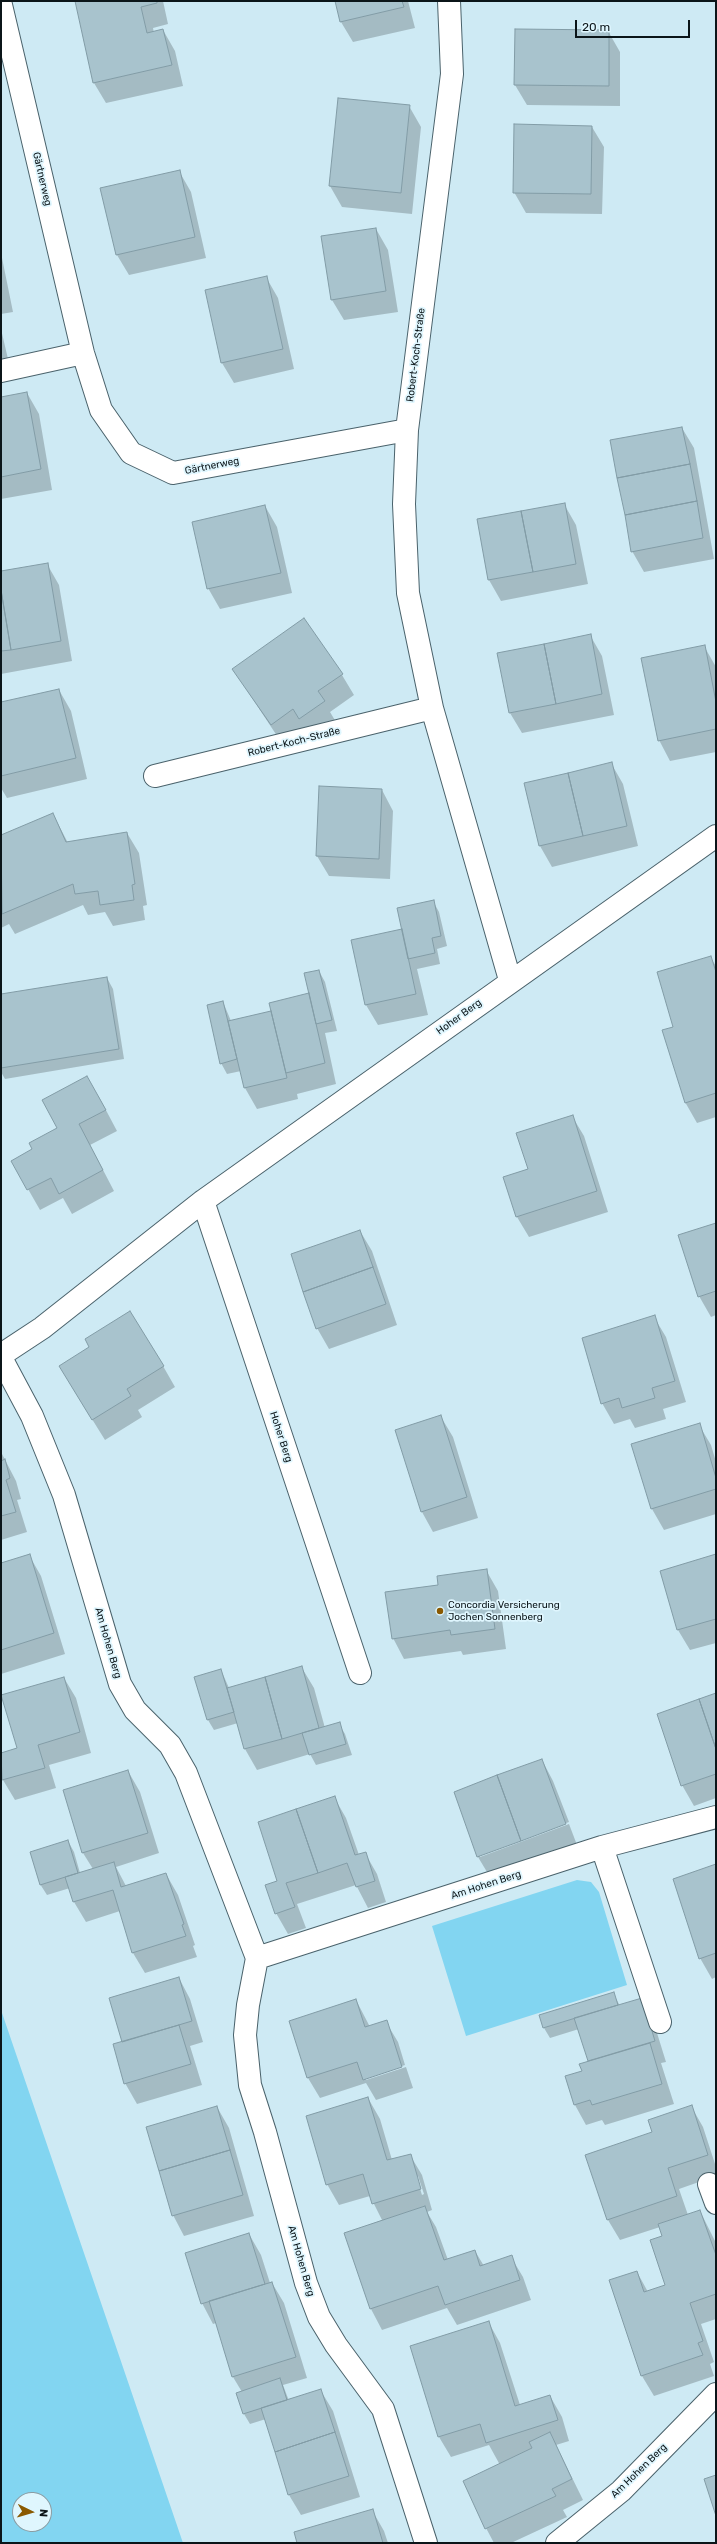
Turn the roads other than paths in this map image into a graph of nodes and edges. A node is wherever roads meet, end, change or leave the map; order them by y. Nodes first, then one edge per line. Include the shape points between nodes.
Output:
1 (449, 1) edge
2 (2, 17) edge
3 (83, 353) junction
4 (1, 371) edge
5 (406, 430) junction
6 (432, 708) junction
7 (155, 776) dead end
8 (716, 836) edge
9 (510, 980) junction
10 (203, 1201) junction
11 (1, 1355) edge
12 (1, 1358) edge
13 (360, 1673) dead end
14 (716, 1817) edge
15 (602, 1847) junction
16 (257, 1958) junction
17 (660, 2022) dead end
18 (716, 2394) edge
19 (426, 2543) edge
20 (556, 2543) edge

1 - 5 street, Robert-Koch-Straße via 452,74
2 - 3 street, Gärtnerweg
3 - 4 street
3 - 5 street, Gärtnerweg via 101,410 131,453 173,473
5 - 6 street, Robert-Koch-Straße via 404,504 408,593
6 - 7 street, Robert-Koch-Straße
6 - 9 street, Robert-Koch-Straße
8 - 9 street, Hoher Berg
9 - 10 street, Hoher Berg
10 - 11 street, Hoher Berg via 42,1328
10 - 13 street, Hoher Berg
12 - 16 street, Am Hohen Berg via 32,1416 64,1495 120,1684 135,1710 170,1745 186,1773
14 - 15 street, Am Hohen Berg
15 - 16 street, Am Hohen Berg
15 - 17 street
16 - 19 street, Am Hohen Berg via 248,2005 246,2035 250,2085 306,2283 322,2323 383,2409
18 - 20 street, Am Hohen Berg via 621,2491

